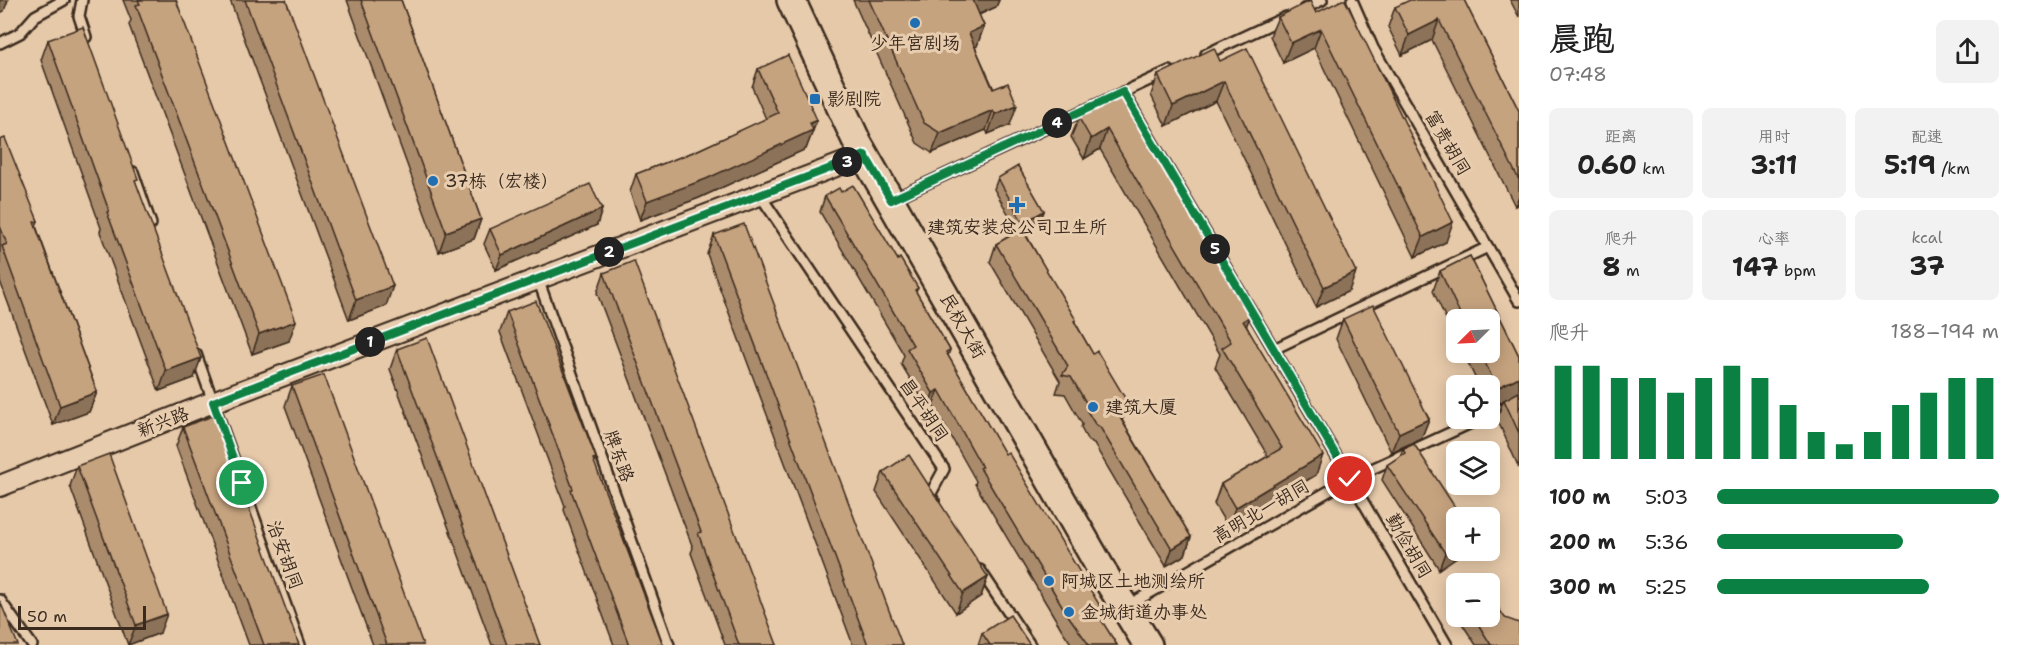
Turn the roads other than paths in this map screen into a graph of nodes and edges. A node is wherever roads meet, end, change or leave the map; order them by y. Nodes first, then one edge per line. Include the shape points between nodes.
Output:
1 (64, 0) edge
2 (82, 0) edge
3 (791, 0) edge
4 (1322, 0) edge
5 (1352, 0) edge
6 (0, 43) edge
7 (90, 49) edge
8 (1197, 58) edge
9 (1176, 68) edge
10 (1123, 92) junction
11 (865, 155) junction
12 (129, 160) edge
13 (760, 195) junction
14 (891, 200) junction
15 (155, 237) edge
16 (1488, 247) junction
17 (538, 279) junction
18 (1519, 301) edge
19 (194, 347) edge
20 (1274, 349) junction
21 (1519, 401) edge
22 (213, 402) junction
23 (1500, 410) edge
24 (1458, 429) edge
25 (1350, 479) junction
26 (0, 486) edge
27 (943, 514) edge
28 (974, 561) edge
29 (0, 600) edge
30 (1125, 607) junction
31 (32, 645) edge
32 (300, 645) edge
33 (669, 645) edge
34 (1030, 645) edge
35 (1148, 645) edge
36 (1447, 645) edge

1 - 6 lane
2 - 7 lane via 79,16
3 - 11 street, 民权大街
4 - 8 lane
5 - 16 lane, 富贵胡同 via 1374,48
9 - 10 lane
10 - 14 lane
10 - 20 lane, 勤俭胡同
11 - 13 street, 新兴路
11 - 14 street, 民权大街
12 - 15 lane
13 - 17 street, 新兴路
13 - 27 lane, 昌平胡同 via 944,469 930,495
14 - 30 street, 民权大街
16 - 18 lane, 富贵胡同
16 - 20 lane
17 - 22 street, 新兴路
17 - 33 lane, 牌东路
19 - 22 lane, 治安胡同
20 - 25 lane, 勤俭胡同
21 - 23 lane
22 - 26 street, 新兴路
22 - 32 lane, 治安胡同
24 - 25 lane, 高明北一胡同
25 - 30 lane, 高明北一胡同
25 - 36 lane, 勤俭胡同
28 - 34 lane
29 - 31 lane
30 - 35 street, 民权大街

